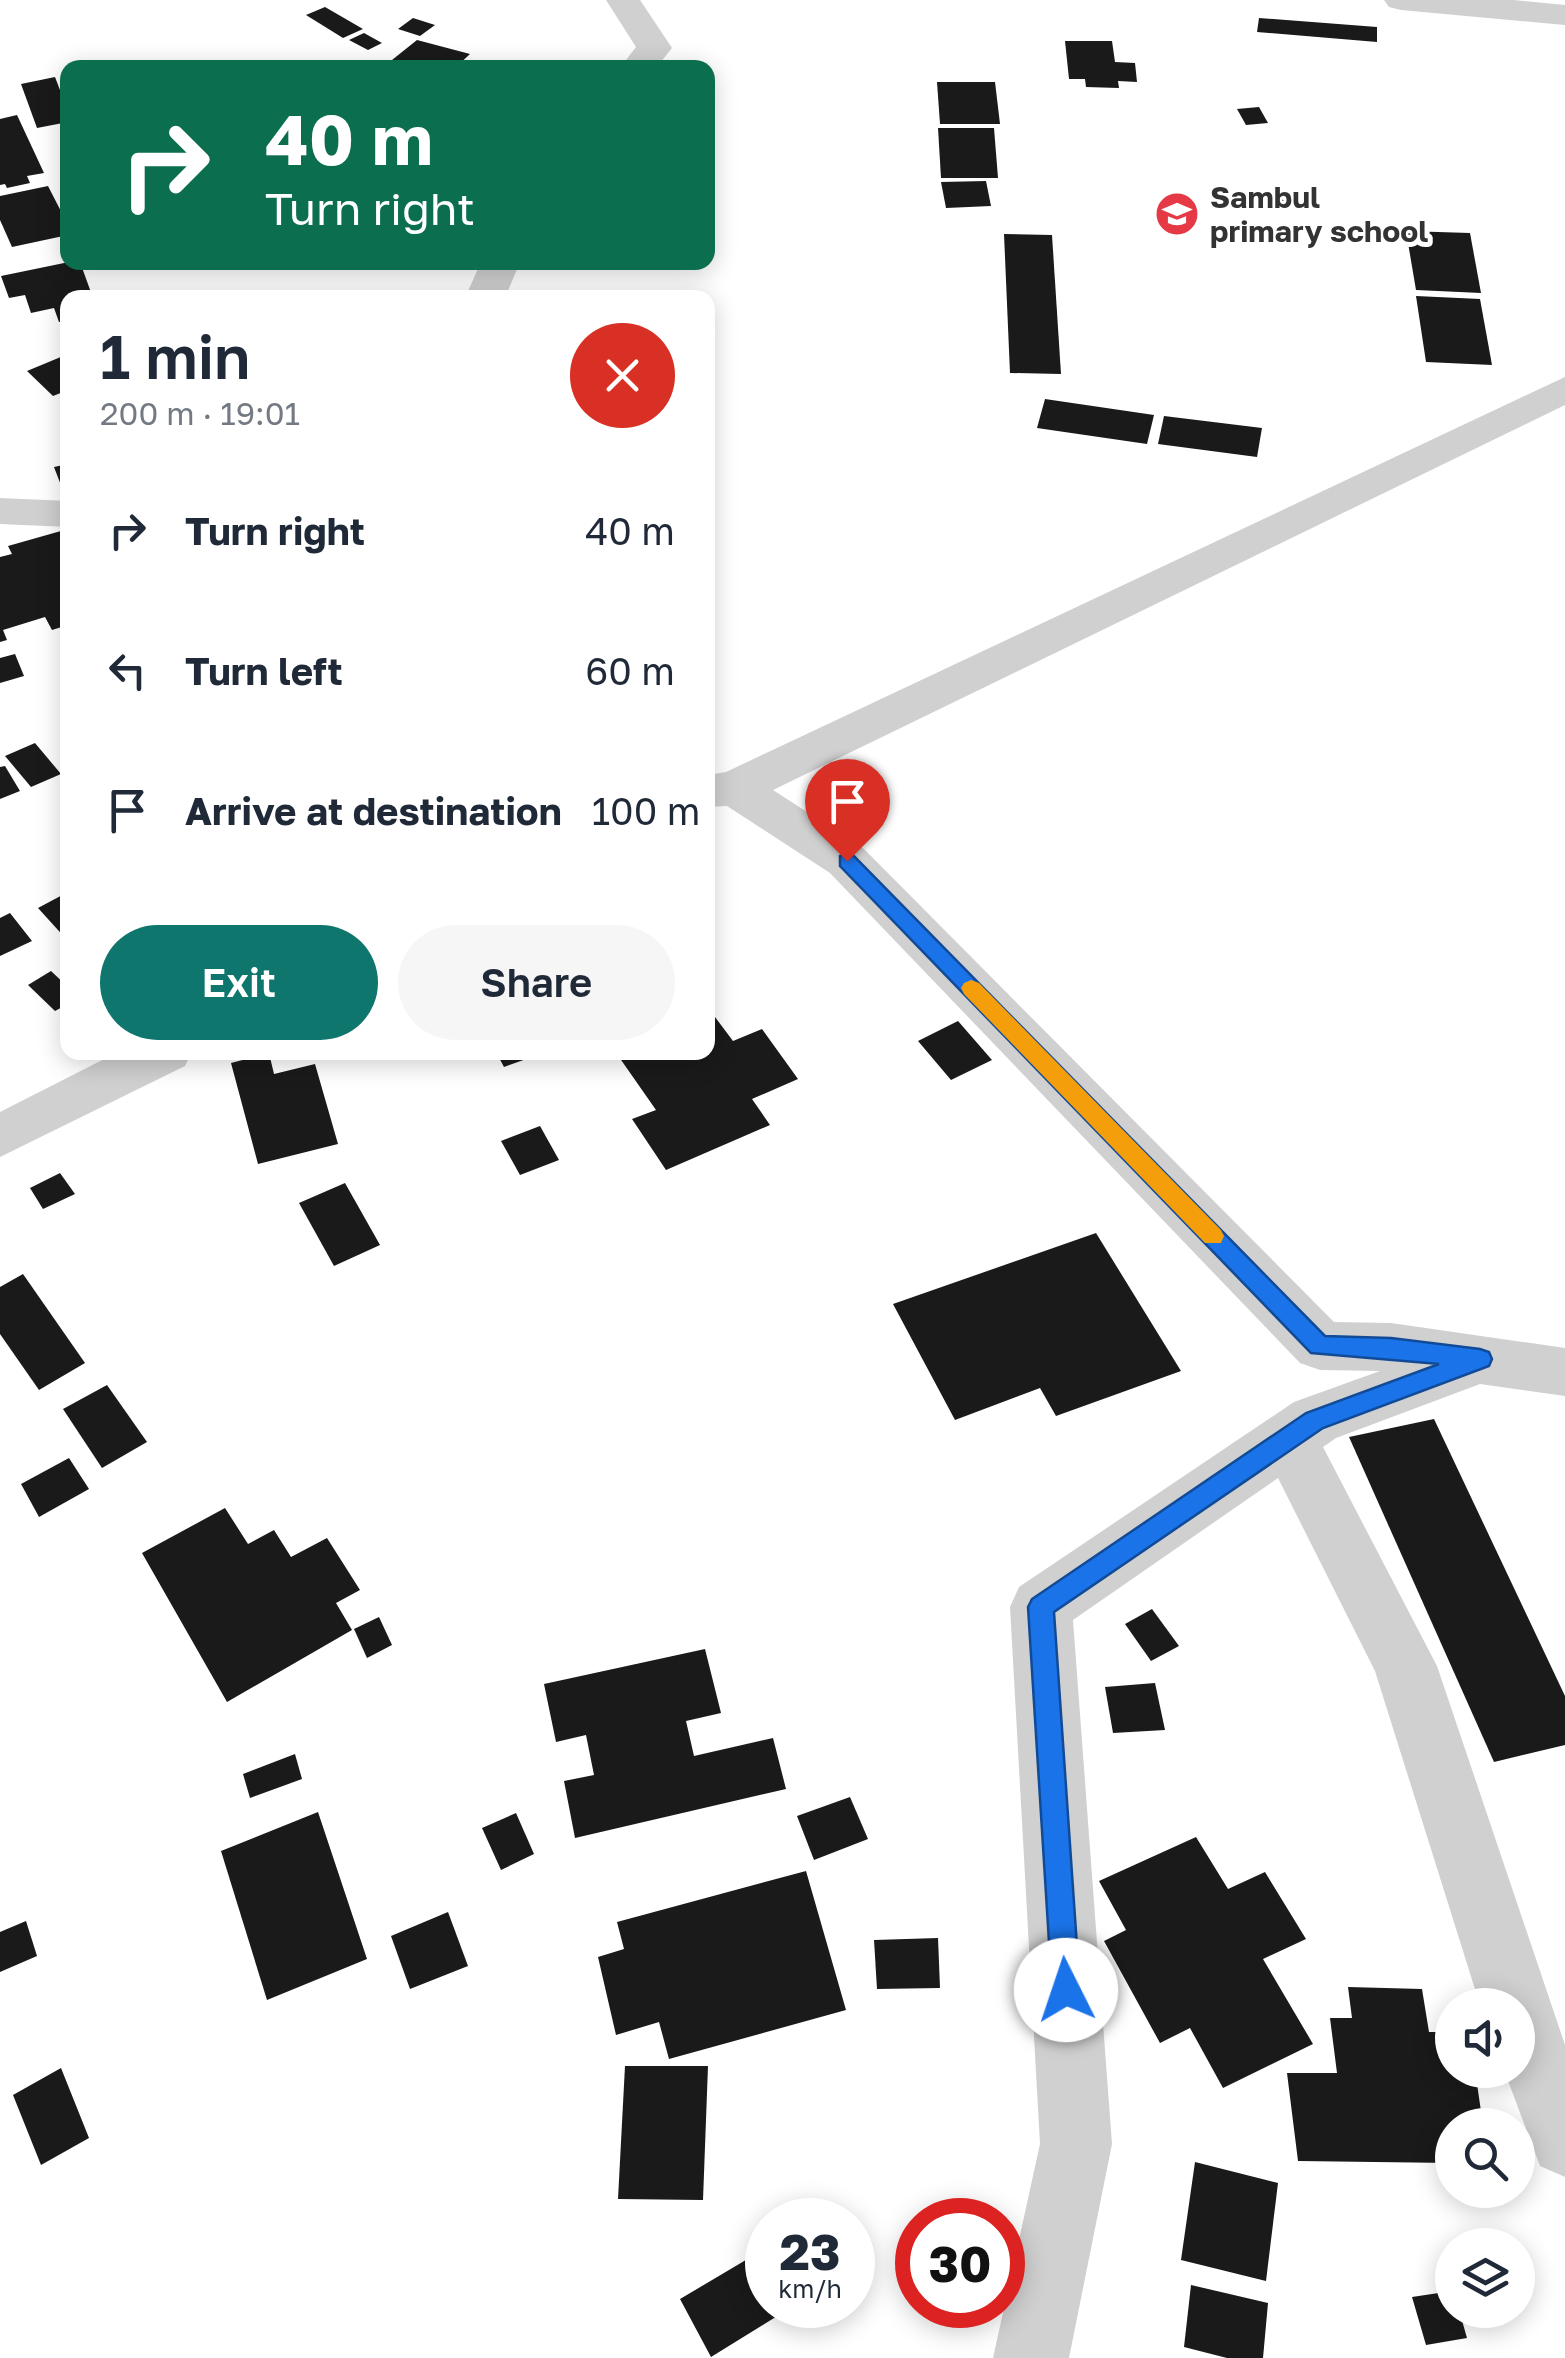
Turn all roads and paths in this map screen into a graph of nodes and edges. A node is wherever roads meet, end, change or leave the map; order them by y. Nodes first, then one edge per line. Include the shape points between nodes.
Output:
1 (624, 0) edge
2 (1400, 0) edge
3 (1565, 16) edge
4 (644, 60) edge
5 (1565, 389) edge
6 (0, 511) edge
7 (60, 514) edge
8 (721, 789) edge
9 (150, 1060) edge
10 (0, 1136) edge
11 (1480, 1359) junction
12 (1565, 1372) edge
13 (1288, 1438) junction
14 (1510, 1988) edge
15 (1535, 2060) edge
16 (1565, 2141) edge
17 (1030, 2358) edge

1 - 4 street via 654,48
2 - 3 street
5 - 8 street
6 - 7 street
8 - 11 street via 847,861 1320,1346
9 - 10 street
11 - 12 street
11 - 13 street via 1315,1420
13 - 14 street via 1405,1666
13 - 17 street via 1041,1607 1076,2144
15 - 16 street

